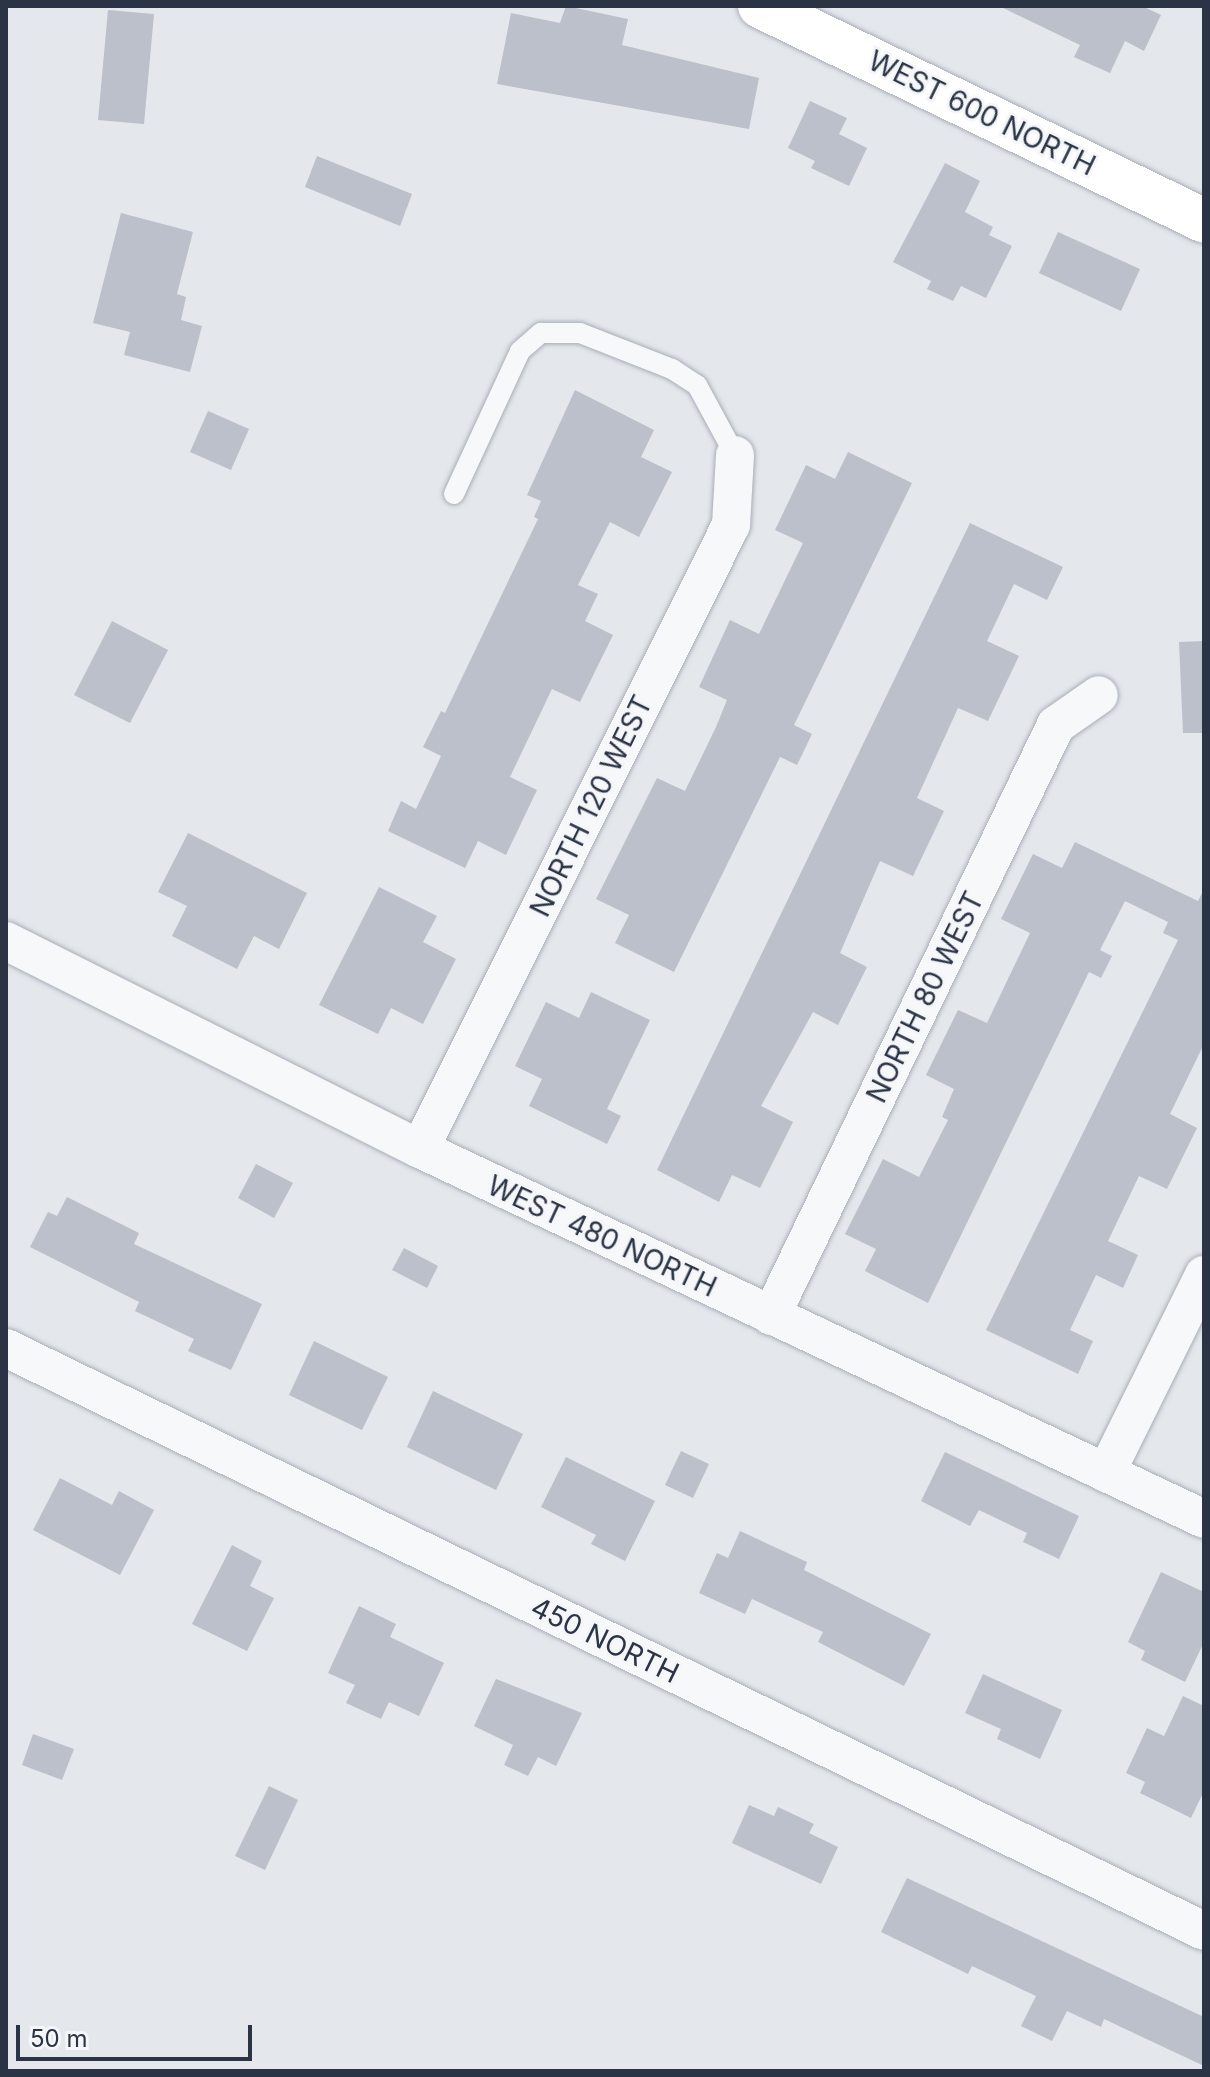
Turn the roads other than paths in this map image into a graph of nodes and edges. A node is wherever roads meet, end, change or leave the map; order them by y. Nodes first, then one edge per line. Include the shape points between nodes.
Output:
1 (760, 6) edge
2 (1204, 221) edge
3 (735, 455) joint
4 (454, 494) dead end
5 (1099, 695) dead end
6 (6, 941) edge
7 (420, 1149) junction
8 (1204, 1275) edge
9 (771, 1316) junction
10 (6, 1348) edge
11 (1106, 1473) junction
12 (1204, 1519) edge
13 (1204, 1931) edge

1 - 2 street, WEST 600 NORTH
3 - 4 lane via 697,385 672,369 580,333 541,333 520,351
3 - 7 street, NORTH 120 WEST via 731,525
5 - 9 street, NORTH 80 WEST via 1056,725
6 - 7 street, WEST 480 NORTH
7 - 9 street, WEST 480 NORTH
8 - 11 street
9 - 11 street, WEST 480 NORTH
10 - 13 street, 450 NORTH
11 - 12 street, WEST 480 NORTH

